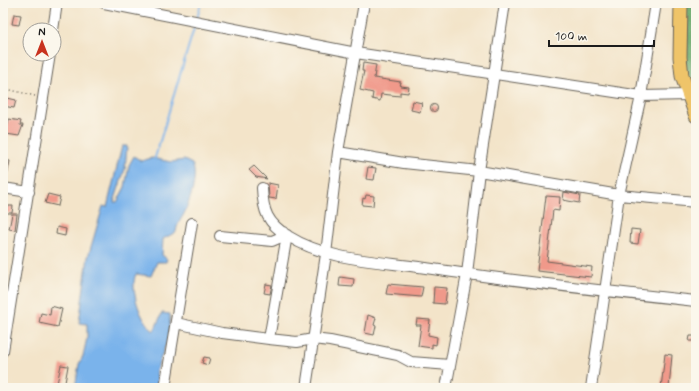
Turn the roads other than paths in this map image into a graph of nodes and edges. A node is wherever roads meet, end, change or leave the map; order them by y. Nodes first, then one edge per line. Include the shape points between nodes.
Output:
1 (57, 3) edge
2 (104, 3) edge
3 (364, 3) edge
4 (504, 3) edge
5 (656, 3) edge
6 (681, 3) edge
7 (54, 22) edge
8 (356, 53) junction
9 (49, 62) edge
10 (494, 74) junction
11 (688, 95) junction
12 (642, 96) junction
13 (696, 116) edge
14 (338, 152) junction
15 (479, 171) junction
16 (3, 188) edge
17 (262, 188) dead end
18 (29, 192) junction
19 (619, 195) junction
20 (696, 202) edge
21 (192, 223) dead end
22 (285, 234) junction
23 (220, 236) dead end
24 (326, 254) junction
25 (467, 274) junction
26 (606, 291) junction
27 (8, 296) edge
28 (696, 301) edge
29 (176, 323) junction
30 (269, 339) junction
31 (313, 339) junction
32 (3, 350) edge
33 (450, 365) junction
34 (165, 388) edge
35 (306, 388) edge
36 (446, 388) edge
37 (591, 388) edge

1 - 7 street
2 - 8 street
3 - 8 street
4 - 10 street
5 - 12 street
6 - 11 main road via 680,57
8 - 10 street
8 - 14 street
9 - 18 street
10 - 12 street
10 - 15 street
11 - 12 street
11 - 13 main road
12 - 19 street
14 - 15 street via 404,163
14 - 24 street
15 - 19 street
15 - 25 street
16 - 18 street
17 - 22 street via 263,207 270,222
18 - 27 street
19 - 20 street
19 - 26 street
21 - 29 street
22 - 23 street via 272,241
22 - 24 street
22 - 30 street
24 - 25 street
24 - 31 street
25 - 26 street
25 - 33 street
26 - 28 street
26 - 37 street
27 - 32 street
29 - 30 street via 222,333
29 - 34 street
30 - 31 street via 298,342
31 - 33 street via 398,355 411,362
31 - 35 street
33 - 36 street

